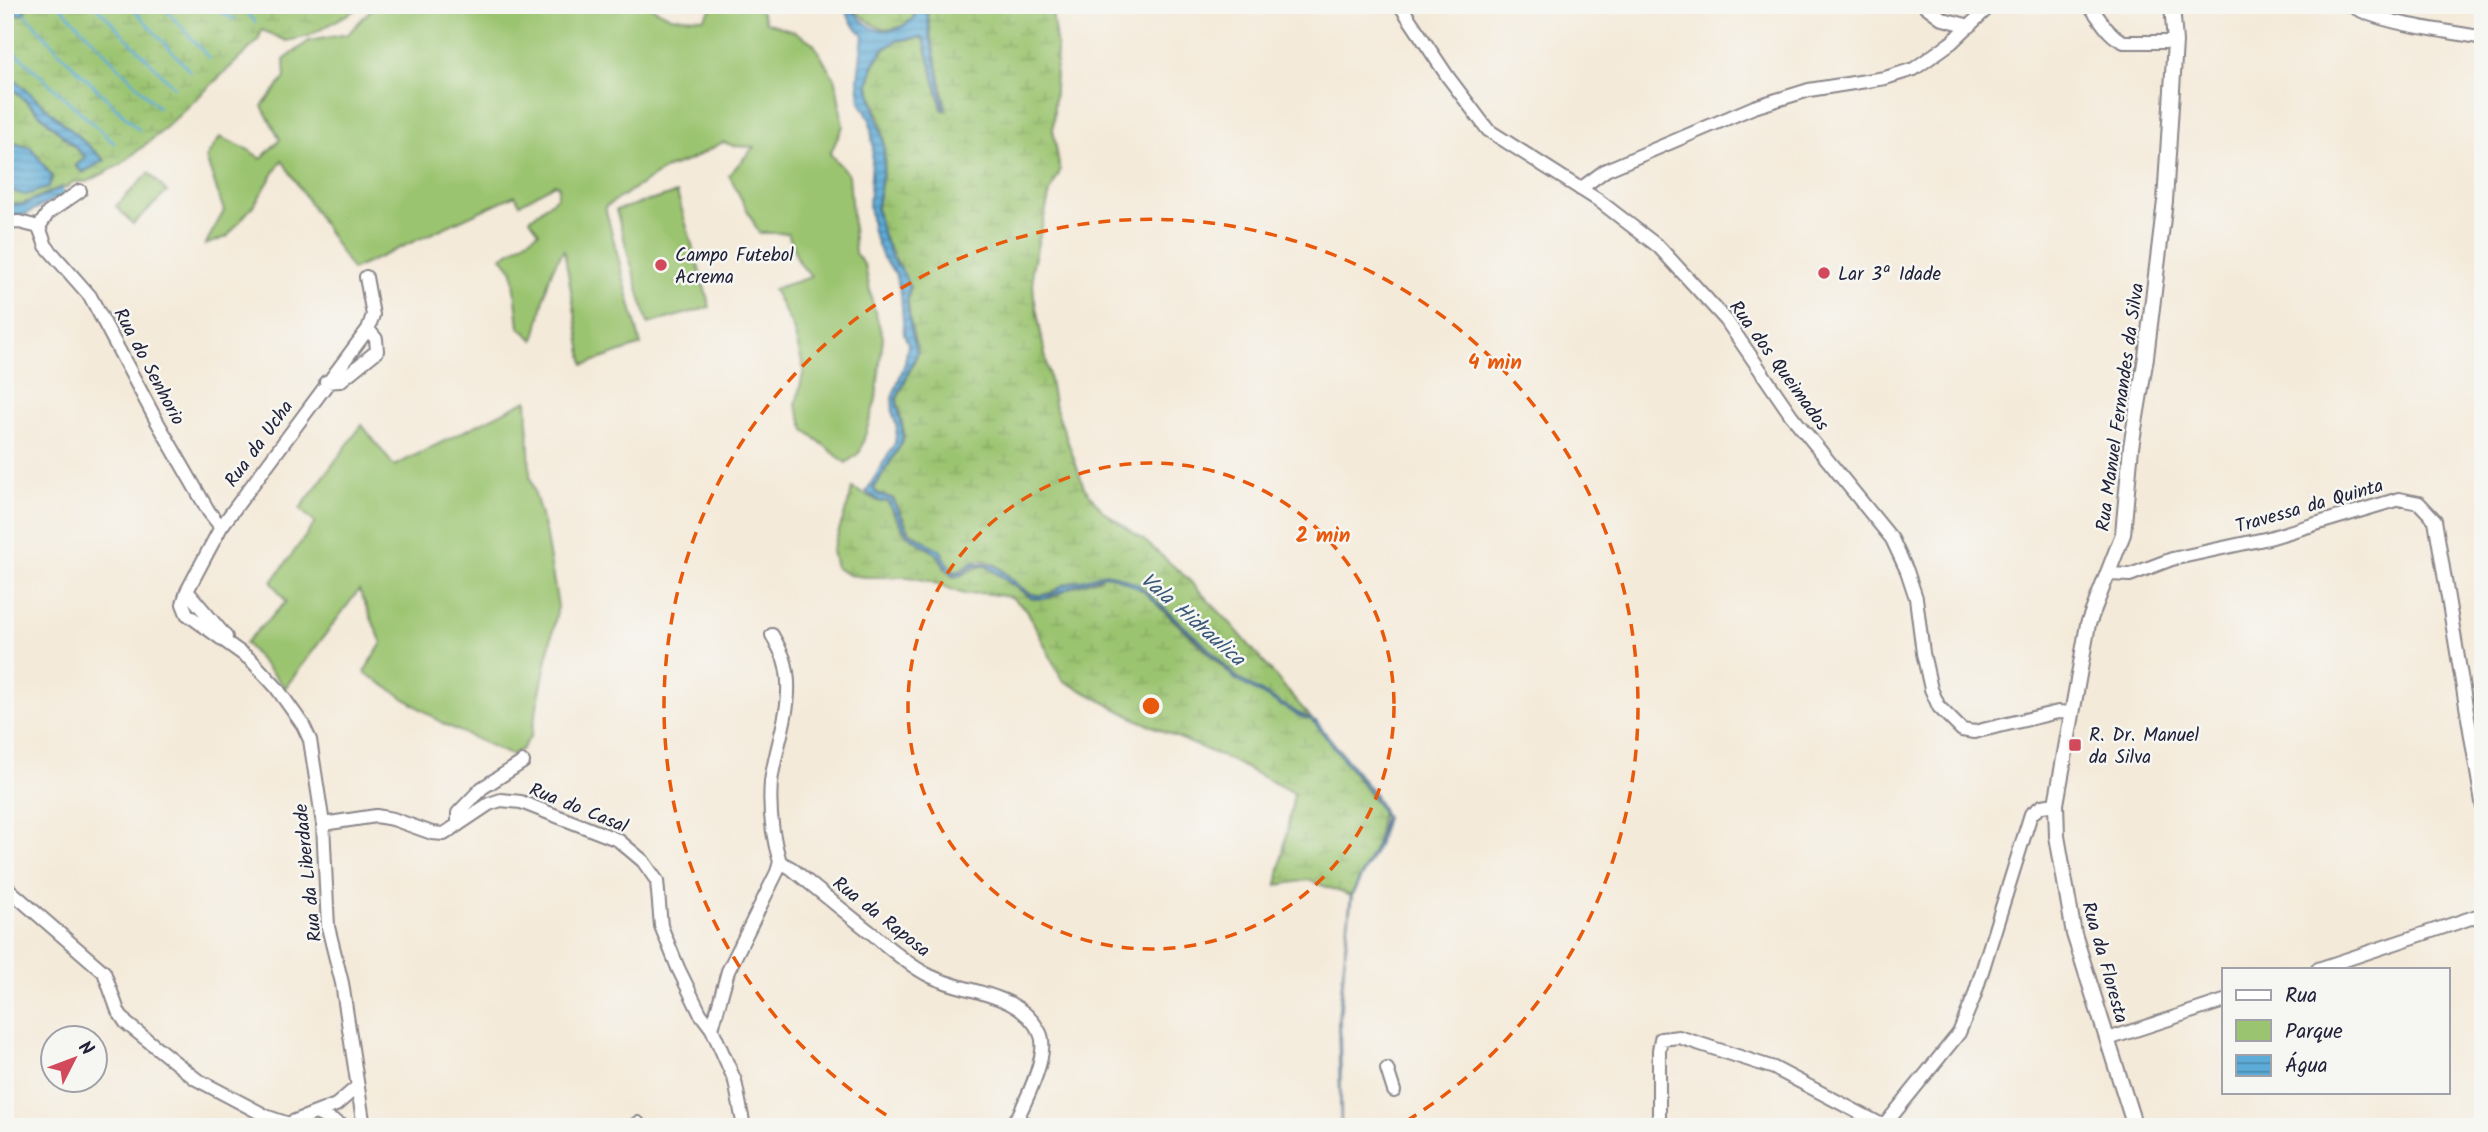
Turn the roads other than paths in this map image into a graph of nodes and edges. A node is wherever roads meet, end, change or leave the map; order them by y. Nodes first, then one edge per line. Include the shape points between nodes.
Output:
1 (1400, 5) edge
2 (1924, 5) edge
3 (1991, 5) edge
4 (2089, 5) edge
5 (2172, 5) edge
6 (2350, 5) edge
7 (1943, 19) junction
8 (1970, 26) junction
9 (2483, 38) edge
10 (1952, 42) junction
11 (2175, 42) junction
12 (1580, 188) junction
13 (80, 191) dead end
14 (5, 223) edge
15 (39, 227) junction
16 (366, 276) dead end
17 (368, 329) junction
18 (326, 382) junction
19 (221, 527) junction
20 (2109, 574) junction
21 (772, 635) dead end
22 (2071, 713) junction
23 (523, 762) dead end
24 (2056, 804) junction
25 (2483, 808) edge
26 (323, 824) junction
27 (458, 825) junction
28 (780, 862) junction
29 (5, 886) edge
30 (2483, 914) edge
31 (2321, 968) edge
32 (2222, 1001) edge
33 (712, 1029) junction
34 (2108, 1039) junction
35 (1387, 1069) dead end
36 (358, 1086) junction
37 (1394, 1091) dead end
38 (318, 1114) junction
39 (1019, 1124) edge
40 (283, 1125) edge
41 (1884, 1126) edge
42 (345, 1127) edge
43 (364, 1127) edge
44 (744, 1127) edge
45 (1659, 1127) edge
46 (2136, 1127) edge

1 - 12 street, Rua dos Queimados via 1488,130
2 - 7 street
3 - 8 street
4 - 11 street via 2118,40
5 - 11 street, Rua Manuel Fernandes da Silva
6 - 9 street via 2386,19
7 - 8 street
7 - 10 street
8 - 10 street
10 - 12 street via 1901,74 1809,90 1754,107 1606,170
11 - 20 street, Rua Manuel Fernandes da Silva via 2162,227 2146,357 2123,534
12 - 22 street, Rua dos Queimados via 1659,247 1726,320 1791,415 1892,539 1916,598 1931,689 1949,719 1973,732
13 - 15 street via 48,213
14 - 15 street
15 - 19 street, Rua do Senhorio via 46,246 90,296 155,418
16 - 17 street, Rua da Ucha via 373,315
17 - 18 street, Rua da Ucha
17 - 18 street, Rua da Ucha via 376,339 377,351 340,381
18 - 19 street, Rua da Ucha
19 - 26 street, Rua da Liberdade via 187,591 183,610 251,660 303,725 310,740
20 - 22 street, Rua Manuel Fernandes da Silva via 2088,624
20 - 25 street, Travessa da Quinta via 2130,575 2172,559 2269,538 2399,499 2419,503 2435,520
21 - 28 street via 784,659 788,693 771,782
22 - 24 street, Rua Manuel Fernandes da Silva
23 - 27 street via 482,788 458,813
24 - 34 street, Rua da Floresta via 2074,934
24 - 41 street via 2031,814 1959,1033
26 - 27 street, Rua do Casal via 376,816 444,834
26 - 36 street, Rua da Liberdade via 328,927
27 - 33 street, Rua do Casal via 501,800 521,802 618,840 643,861 657,881 661,926 700,1013
28 - 33 street via 728,971
28 - 39 street, Rua da Raposa via 926,975 1020,1009 1041,1035 1042,1052
29 - 40 street via 104,972 125,1023 195,1079
30 - 31 street
32 - 34 street
33 - 44 street, Rua do Casal via 735,1081
34 - 46 street, Rua da Floresta
35 - 37 street
36 - 38 street
36 - 43 street, Rua da Liberdade
38 - 40 street
38 - 42 street
41 - 45 street via 1774,1068 1679,1037 1661,1039

